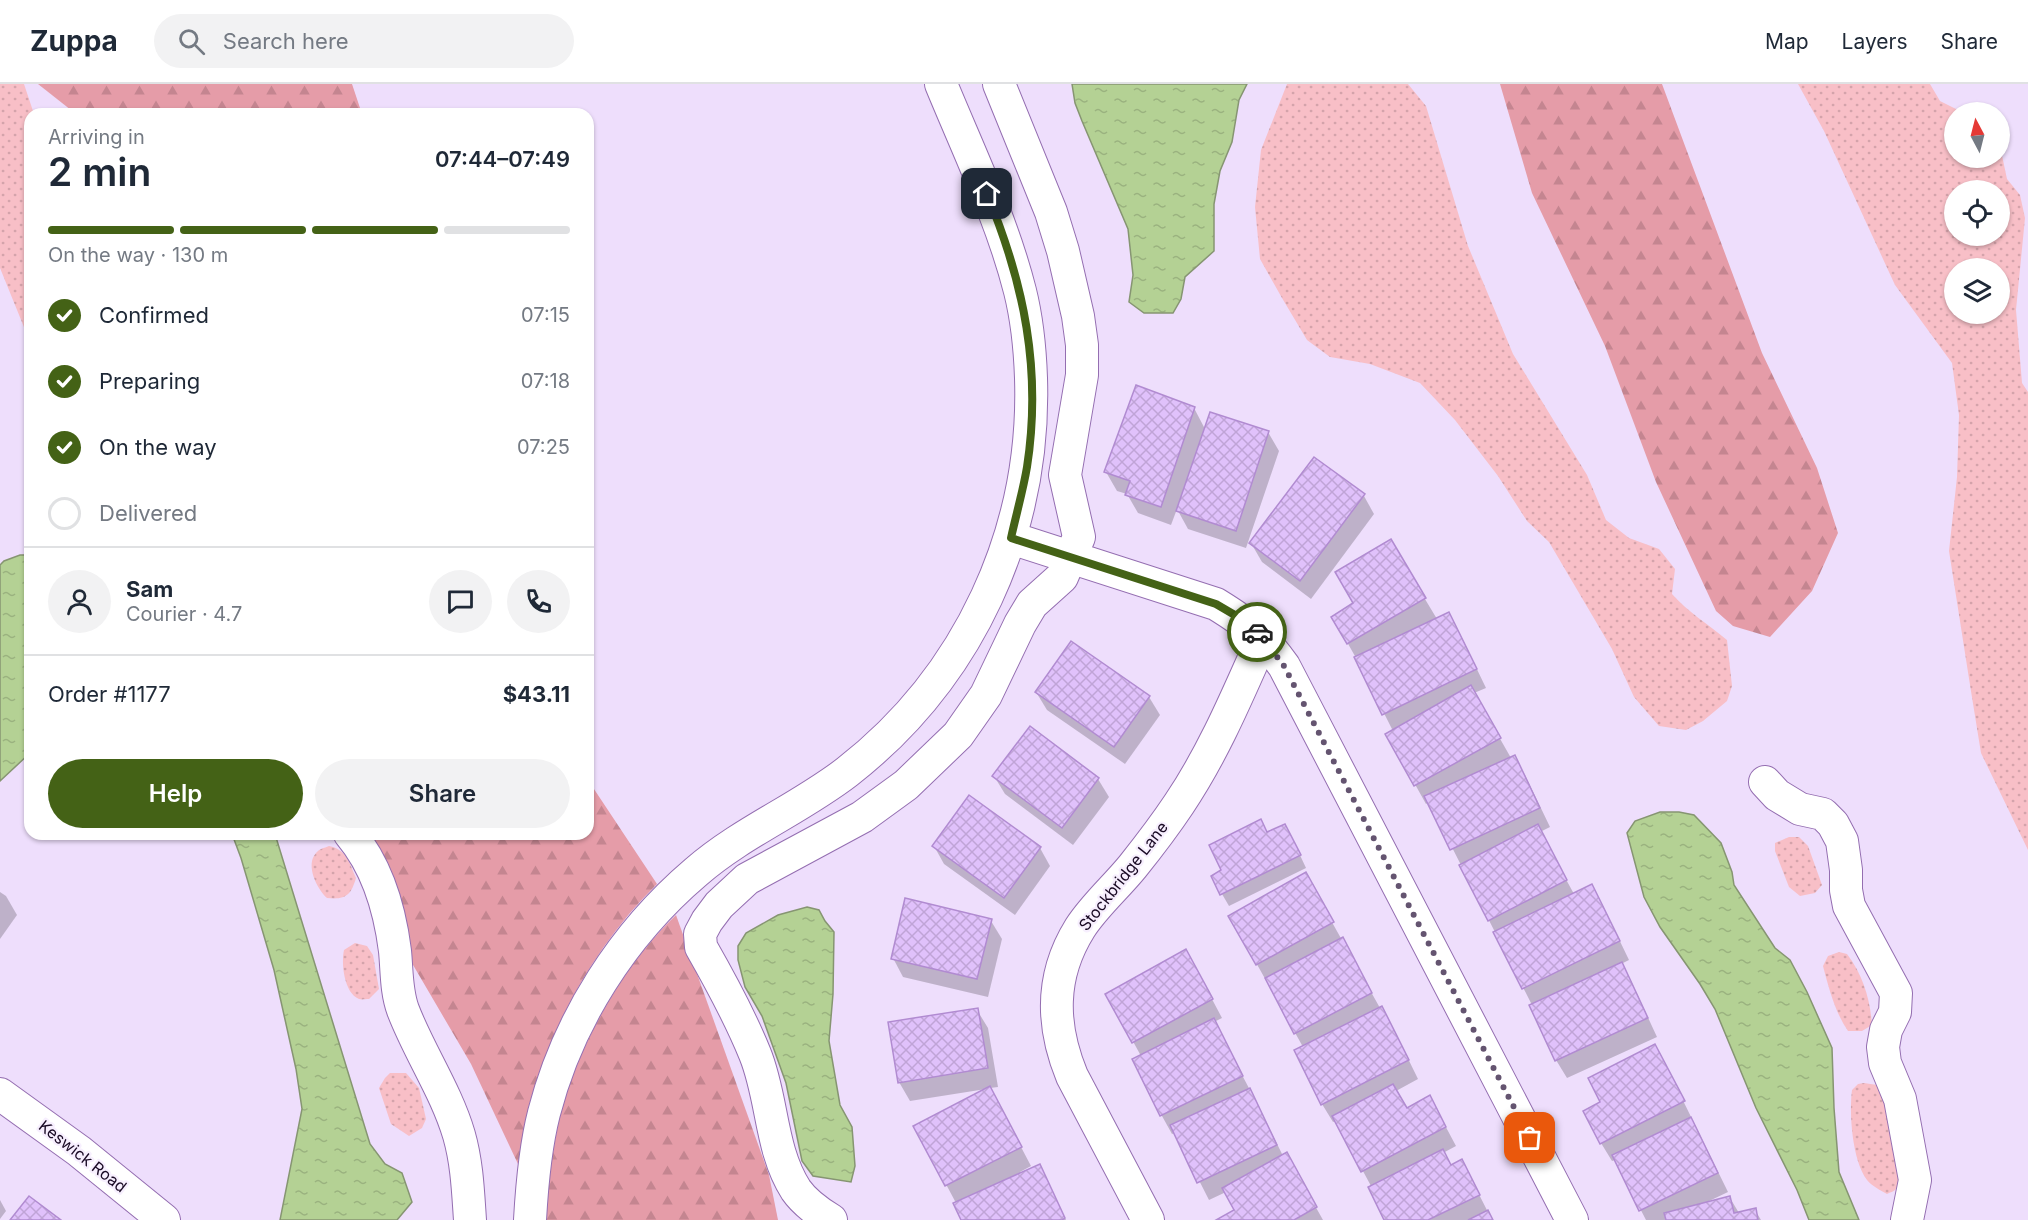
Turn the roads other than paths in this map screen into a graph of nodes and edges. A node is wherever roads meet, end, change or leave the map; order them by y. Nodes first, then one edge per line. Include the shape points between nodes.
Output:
1 (941, 84) edge
2 (999, 84) edge
3 (1011, 538) junction
4 (1071, 557) junction
5 (1263, 638) junction
6 (1765, 782) dead end
7 (355, 840) edge
8 (0, 1094) edge
9 (164, 1220) edge
10 (470, 1220) edge
11 (530, 1220) edge
12 (831, 1220) edge
13 (1148, 1220) edge
14 (1572, 1220) edge
15 (1907, 1220) edge

1 - 3 street via 1005,238 1021,294 1032,409 1028,456
2 - 4 street via 1051,212 1078,316 1082,375 1065,475 1079,537
3 - 4 street
3 - 11 street via 990,593 963,644 929,692 890,735 799,805 743,837 696,871 655,911 618,956 587,1005 562,1058 544,1113 533,1170
4 - 5 street via 1216,604 1245,621
4 - 12 street via 1062,577 1032,604 986,695 958,735 906,785 862,817 747,879 719,905 700,934 701,947 756,1056 782,1162 797,1191
5 - 13 street, Stockbridge Lane via 1218,738 1180,803 1081,927 1065,956 1057,988 1056,1022 1072,1076
5 - 14 street via 1284,666
6 - 15 street via 1800,809 1823,814 1833,824 1842,841 1849,906 1896,993 1882,1047 1884,1063 1900,1100 1915,1180
7 - 10 street via 377,879 388,913 403,1009 458,1134 466,1162
8 - 9 street, Keswick Road

